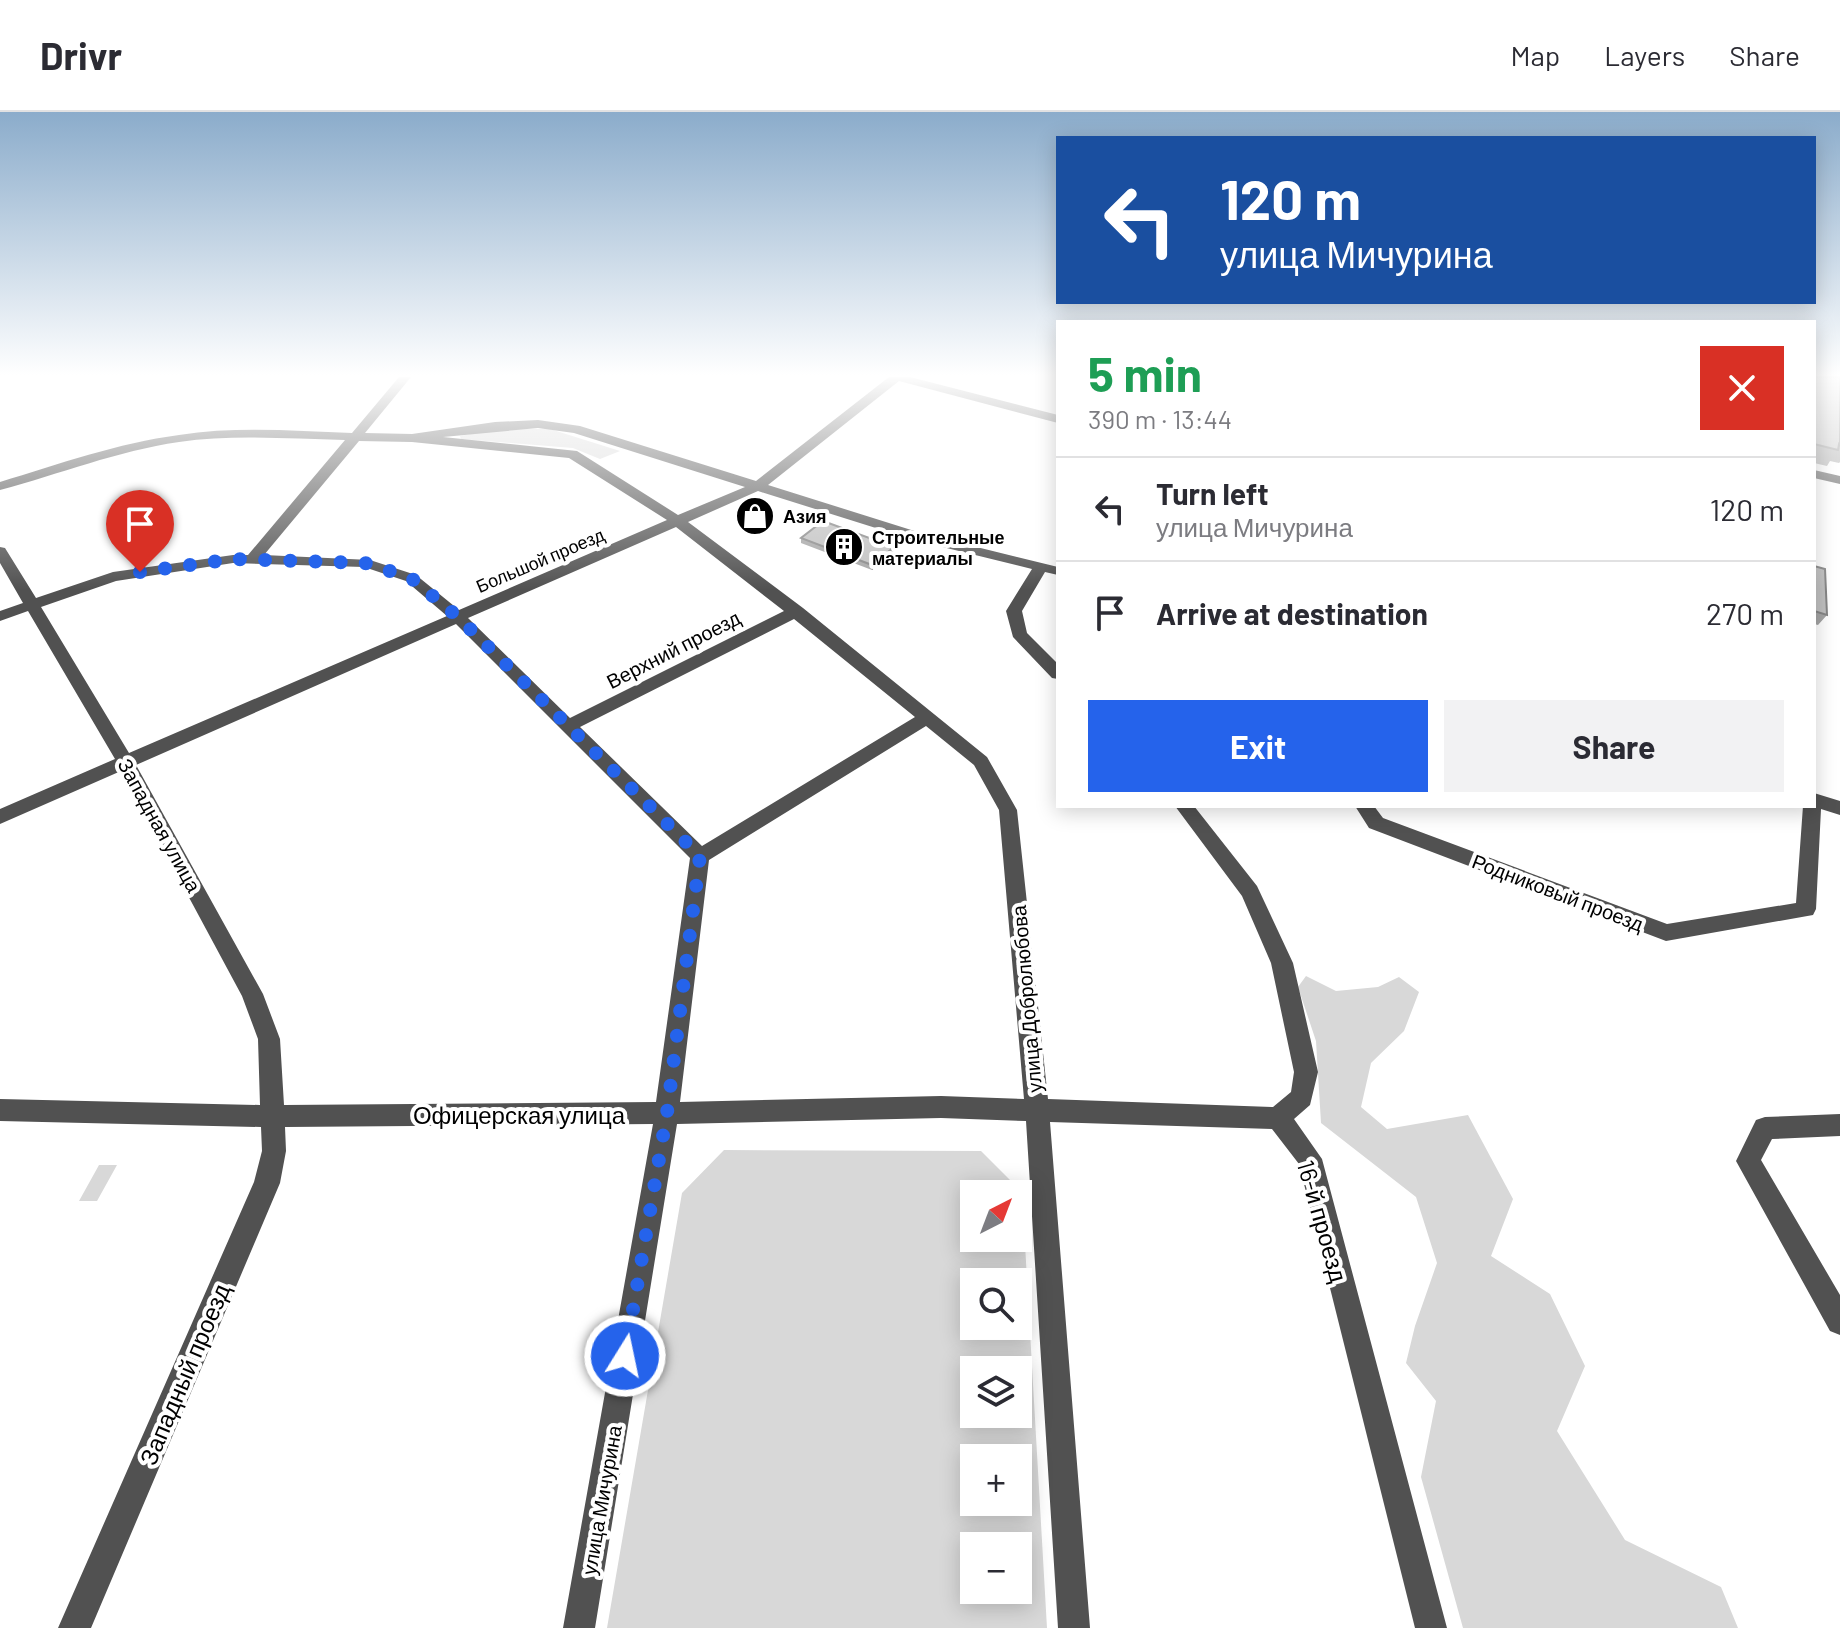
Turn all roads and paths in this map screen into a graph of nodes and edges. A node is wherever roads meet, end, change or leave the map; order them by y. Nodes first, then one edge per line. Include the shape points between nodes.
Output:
1 (129, 448) edge
2 (345, 448) edge
3 (509, 448) edge
4 (638, 448) edge
5 (807, 448) edge
6 (1816, 474) edge
7 (1840, 480) edge
8 (760, 485) junction
9 (0, 486) edge
10 (679, 522) junction
11 (0, 551) edge
12 (252, 560) junction
13 (1041, 566) junction
14 (1056, 570) edge
15 (32, 604) junction
16 (797, 611) junction
17 (0, 616) edge
18 (458, 617) junction
19 (1056, 672) edge
20 (929, 717) junction
21 (568, 726) junction
22 (125, 761) junction
23 (1816, 801) edge
24 (1186, 808) edge
25 (1365, 808) edge
26 (1812, 808) edge
27 (1840, 808) edge
28 (0, 817) edge
29 (700, 856) junction
30 (1037, 1108) junction
31 (0, 1110) edge
32 (667, 1113) junction
33 (273, 1116) junction
34 (1278, 1118) junction
35 (1840, 1125) edge
36 (1840, 1321) edge
37 (74, 1628) edge
38 (579, 1628) edge
39 (1074, 1628) edge
40 (1431, 1628) edge

1 - 9 street
2 - 12 street
3 - 10 street, улица Добролюбова via 572,454
4 - 8 street
5 - 8 street, Большой проезд
6 - 7 street
8 - 10 street, Большой проезд
8 - 13 street via 919,537
10 - 16 street, улица Добролюбова
10 - 18 street, Большой проезд
11 - 15 street, Западная улица
12 - 15 street via 113,577
12 - 18 street via 365,563 411,578
13 - 14 street
13 - 19 street via 1014,611 1019,634
15 - 17 street
15 - 22 street, Западная улица
16 - 20 street, улица Добролюбова
16 - 21 street, Верхний проезд
18 - 21 street
18 - 22 street, Большой проезд
20 - 29 street
20 - 30 street, улица Добролюбова via 981,761 1008,810
21 - 29 street
22 - 28 street, Большой проезд
22 - 33 street, Западная улица via 252,994 269,1039
23 - 27 street
24 - 34 street via 1250,892 1282,963 1306,1072 1302,1097
25 - 26 street, Родниковый проезд via 1376,823 1666,933 1806,909
29 - 32 street, улица Мичурина
30 - 32 street, Офицерская улица
30 - 34 street, Офицерская улица
30 - 39 street, улица Добролюбова
31 - 33 street, Офицерская улица
32 - 33 street, Офицерская улица
32 - 38 street, улица Мичурина
33 - 37 street, Западный проезд via 274,1151 267,1183
34 - 40 street, 16-й проезд via 1310,1159
35 - 36 street via 1765,1128 1748,1161

